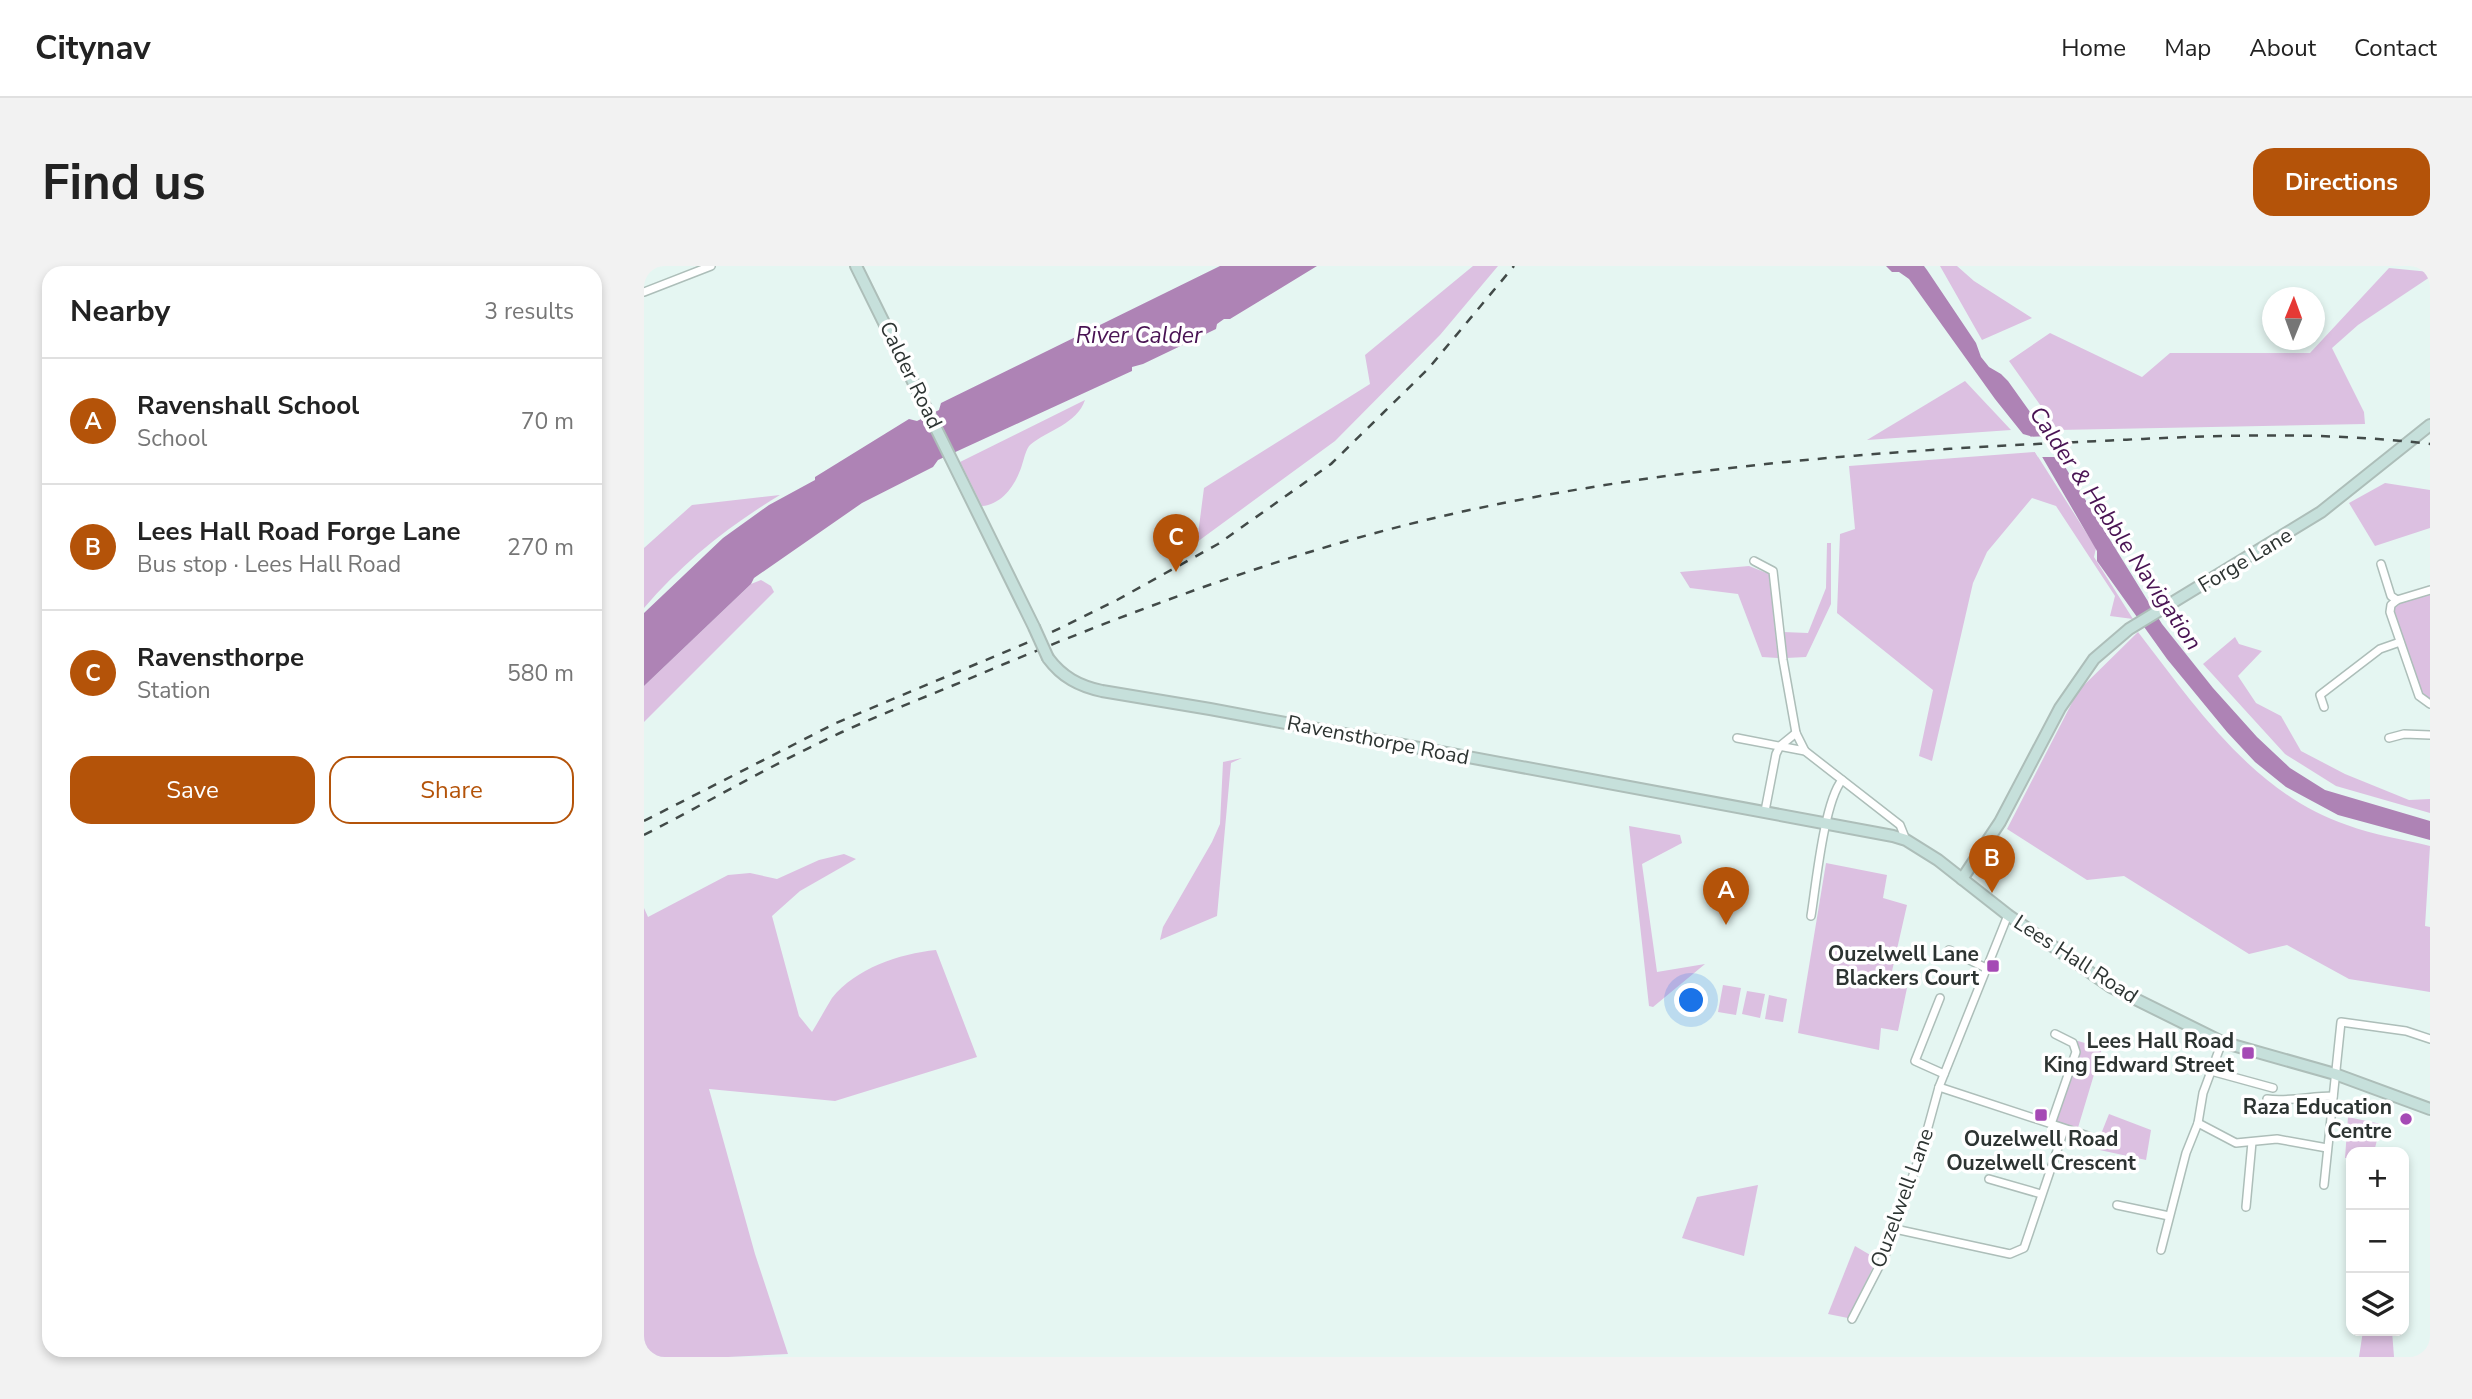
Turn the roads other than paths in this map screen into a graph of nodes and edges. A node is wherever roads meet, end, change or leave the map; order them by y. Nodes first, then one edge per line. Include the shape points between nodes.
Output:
1 (711, 266) edge
2 (856, 266) edge
3 (644, 292) edge
4 (2430, 425) edge
5 (966, 484) joint
6 (1754, 561) dead end
7 (2381, 564) dead end
8 (2430, 590) edge
9 (2397, 600) junction
10 (2400, 642) junction
11 (2430, 704) edge
12 (2324, 707) dead end
13 (1796, 733) junction
14 (2430, 735) edge
15 (1737, 738) dead end
16 (2389, 738) dead end
17 (1780, 746) junction
18 (1805, 751) junction
19 (1842, 780) junction
20 (1765, 811) junction
21 (1827, 822) junction
22 (1906, 841) junction
23 (1962, 878) junction
24 (2008, 915) junction
25 (1811, 916) dead end
26 (1949, 950) dead end
27 (1986, 968) junction
28 (1940, 998) dead end
29 (2055, 1034) dead end
30 (2430, 1039) edge
31 (2222, 1042) junction
32 (2211, 1071) junction
33 (1944, 1074) junction
34 (2335, 1074) junction
35 (1939, 1087) junction
36 (2273, 1088) dead end
37 (2333, 1096) junction
38 (2267, 1099) dead end
39 (2430, 1109) edge
40 (2198, 1123) junction
41 (2051, 1125) junction
42 (2064, 1129) junction
43 (2088, 1136) dead end
44 (2252, 1142) junction
45 (2327, 1148) junction
46 (1989, 1179) dead end
47 (2324, 1185) dead end
48 (2041, 1194) junction
49 (2117, 1205) dead end
50 (2246, 1207) dead end
51 (2169, 1216) junction
52 (1895, 1229) junction
53 (2161, 1250) dead end
54 (1852, 1319) dead end

1 - 3 street
2 - 5 street, Calder Road
4 - 23 street, Forge Lane via 2321,512 2136,625 2094,659 2060,708 2000,822
5 - 20 street, Ravensthorpe Road, bridge via 1048,658 1057,669 1089,688
6 - 13 street, Lees Hall Road via 1773,571
7 - 9 street via 2391,596
8 - 9 street
9 - 10 street via 2390,612
10 - 11 street via 2419,695
10 - 12 street via 2380,649 2320,695
13 - 17 street
13 - 18 street, Lees Hall Road
14 - 16 street
15 - 17 street, Lees Hall Road
17 - 18 street, Lees Hall Road
17 - 20 street
18 - 19 street, Lees Hall Road
19 - 21 street
19 - 22 street, Lees Hall Road via 1900,825
20 - 21 street, Ravensthorpe Road
21 - 22 street, Ravensthorpe Road
21 - 25 street
22 - 23 street, Lees Hall Road
23 - 24 street, Lees Hall Road
24 - 27 street, Ouzelwell Lane
24 - 31 street, Lees Hall Road via 2111,987
26 - 27 street
27 - 33 street, Ouzelwell Lane
28 - 33 street via 1915,1061
29 - 41 street via 2073,1043 2076,1052
30 - 34 street via 2341,1022
31 - 32 street
31 - 34 street, Lees Hall Road
32 - 36 street
32 - 40 street
33 - 35 street, Ouzelwell Lane
34 - 37 street
34 - 39 street, Lees Hall Road
35 - 41 street
35 - 52 street, Ouzelwell Lane
37 - 38 street
37 - 45 street
40 - 44 street via 2236,1143
40 - 51 street
41 - 42 street
42 - 43 street
42 - 48 street
44 - 45 street via 2277,1139
44 - 50 street
45 - 47 street
46 - 48 street
48 - 52 street via 2024,1248 2010,1254
49 - 51 street
51 - 53 street
52 - 54 street, Ouzelwell Lane

